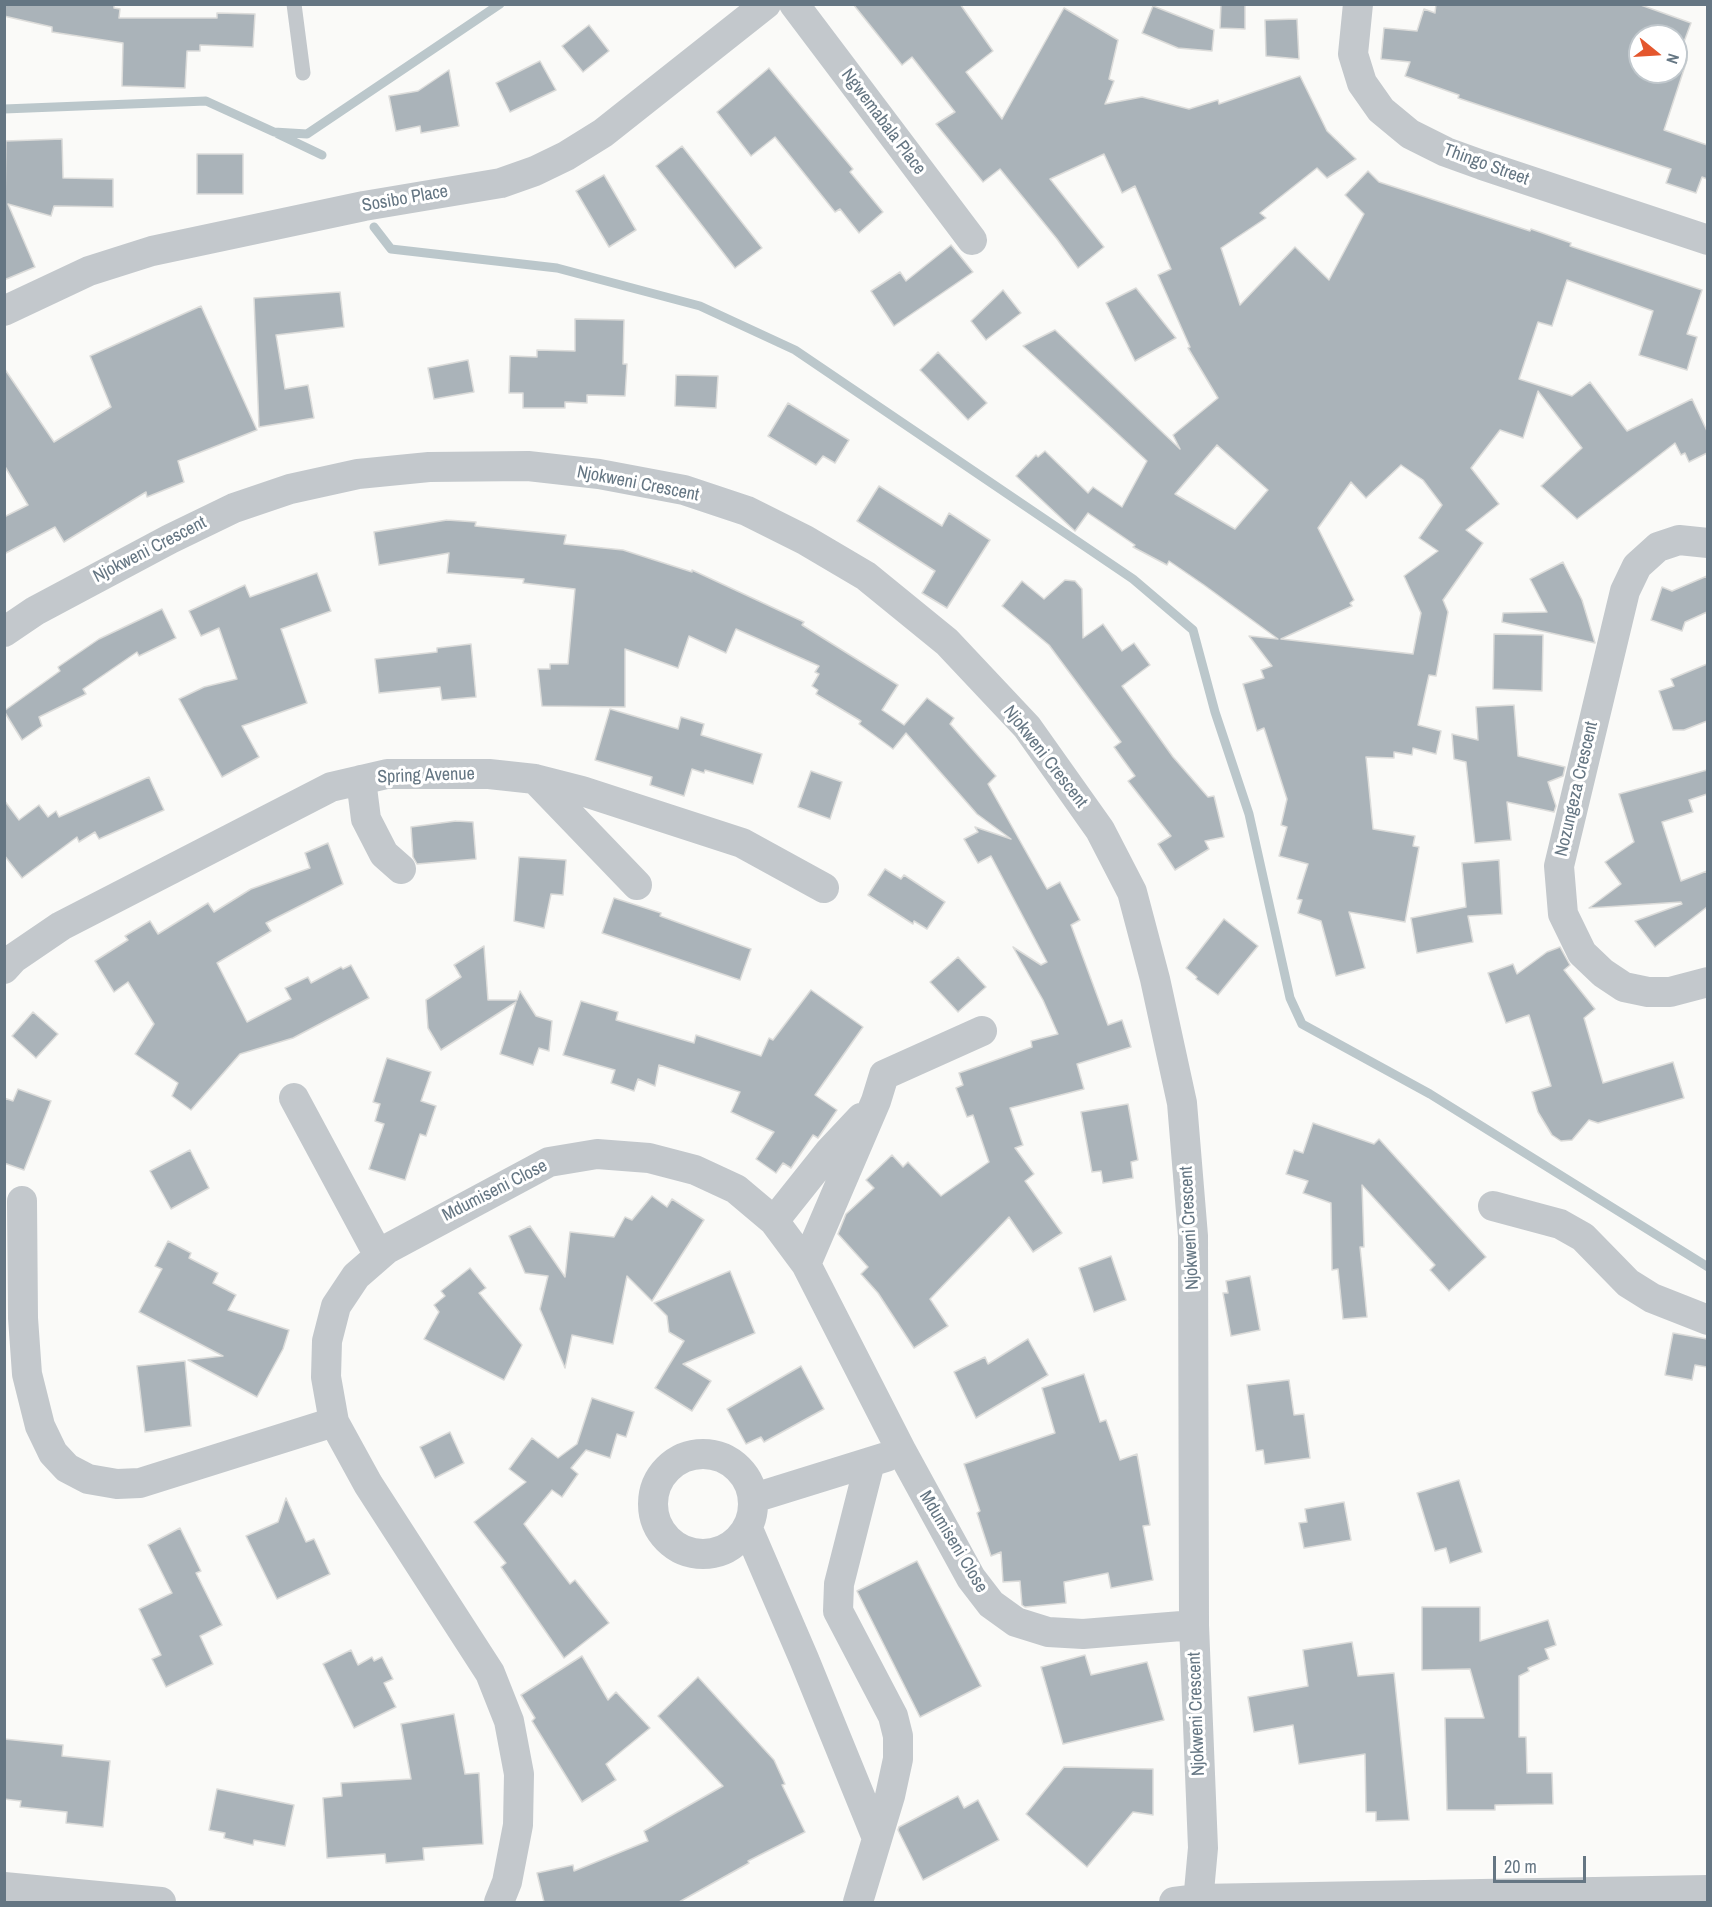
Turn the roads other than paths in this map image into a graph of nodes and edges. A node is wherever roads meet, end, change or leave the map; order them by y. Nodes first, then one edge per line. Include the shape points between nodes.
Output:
1 (294, 4) edge
2 (766, 4) edge
3 (794, 4) edge
4 (1358, 4) edge
5 (303, 73) dead end
6 (972, 240) dead end
7 (1707, 240) edge
8 (4, 311) edge
9 (1707, 543) edge
10 (4, 632) edge
11 (535, 779) junction
12 (361, 780) junction
13 (401, 869) dead end
14 (637, 885) dead end
15 (824, 888) dead end
16 (4, 969) edge
17 (1707, 982) edge
18 (982, 1031) dead end
19 (876, 1094) junction
20 (294, 1098) dead end
21 (22, 1202) dead end
22 (1493, 1206) dead end
23 (774, 1221) junction
24 (379, 1256) junction
25 (806, 1264) junction
26 (1707, 1320) edge
27 (334, 1422) junction
28 (902, 1452) junction
29 (870, 1462) junction
30 (754, 1498) junction
31 (748, 1529) junction
32 (1194, 1625) junction
33 (877, 1838) junction
34 (4, 1887) edge
35 (1707, 1890) edge
36 (37, 1897) edge
37 (1190, 1901) edge
38 (161, 1902) edge
39 (499, 1902) edge
40 (858, 1902) edge

1 - 5 lane
2 - 8 street, Sosibo Place via 603,133 535,171 501,183 364,206 152,251 89,271
3 - 6 street, Ngwemabala Place
4 - 7 street, Thingo Street via 1353,54 1362,83 1381,110 1410,134 1482,165
9 - 17 street, Nozungeza Crescent via 1679,540 1658,547 1637,566 1625,591 1559,866 1563,914 1582,953 1603,973 1624,987 1648,992 1670,992
10 - 32 street, Njokweni Crescent via 35,611 170,539 234,508 290,489 358,474 405,469 528,466 684,490 747,511 866,576 947,642 1027,727 1100,830 1132,892 1155,979 1182,1102 1193,1236
11 - 12 street, Spring Avenue via 431,772 387,774
11 - 14 street
11 - 15 street, Spring Avenue via 742,843
12 - 13 street via 366,819 384,854
12 - 16 street, Spring Avenue via 331,787 61,926
18 - 19 street via 884,1075
19 - 23 street
19 - 25 street
20 - 24 street
21 - 27 street via 27,1363 40,1426 53,1453 67,1468 88,1479 140,1483
22 - 26 street via 1560,1224 1583,1237 1628,1283
23 - 24 street, Mdumiseni Close via 736,1189 695,1170 649,1158 597,1154 549,1162 443,1217
23 - 25 street, Mdumiseni Close
24 - 27 street, Mdumiseni Close via 356,1276 336,1306 327,1341 326,1377
25 - 28 street, Mdumiseni Close
27 - 39 street, Mdumiseni Close via 368,1484 490,1673 509,1721 519,1774 518,1825
28 - 29 street
28 - 32 street, Mdumiseni Close via 970,1578 992,1604 1016,1622 1048,1632 1083,1634
29 - 30 street
29 - 33 street via 839,1584 838,1611 893,1716 898,1736 897,1759
30 - 31 street
30 - 31 street via 741,1469 714,1453 682,1457 659,1479 652,1510 666,1539 693,1554 725,1550
31 - 33 street
32 - 37 street, Njokweni Crescent via 1203,1848
33 - 40 street
34 - 36 street
35 - 37 street
36 - 38 street

